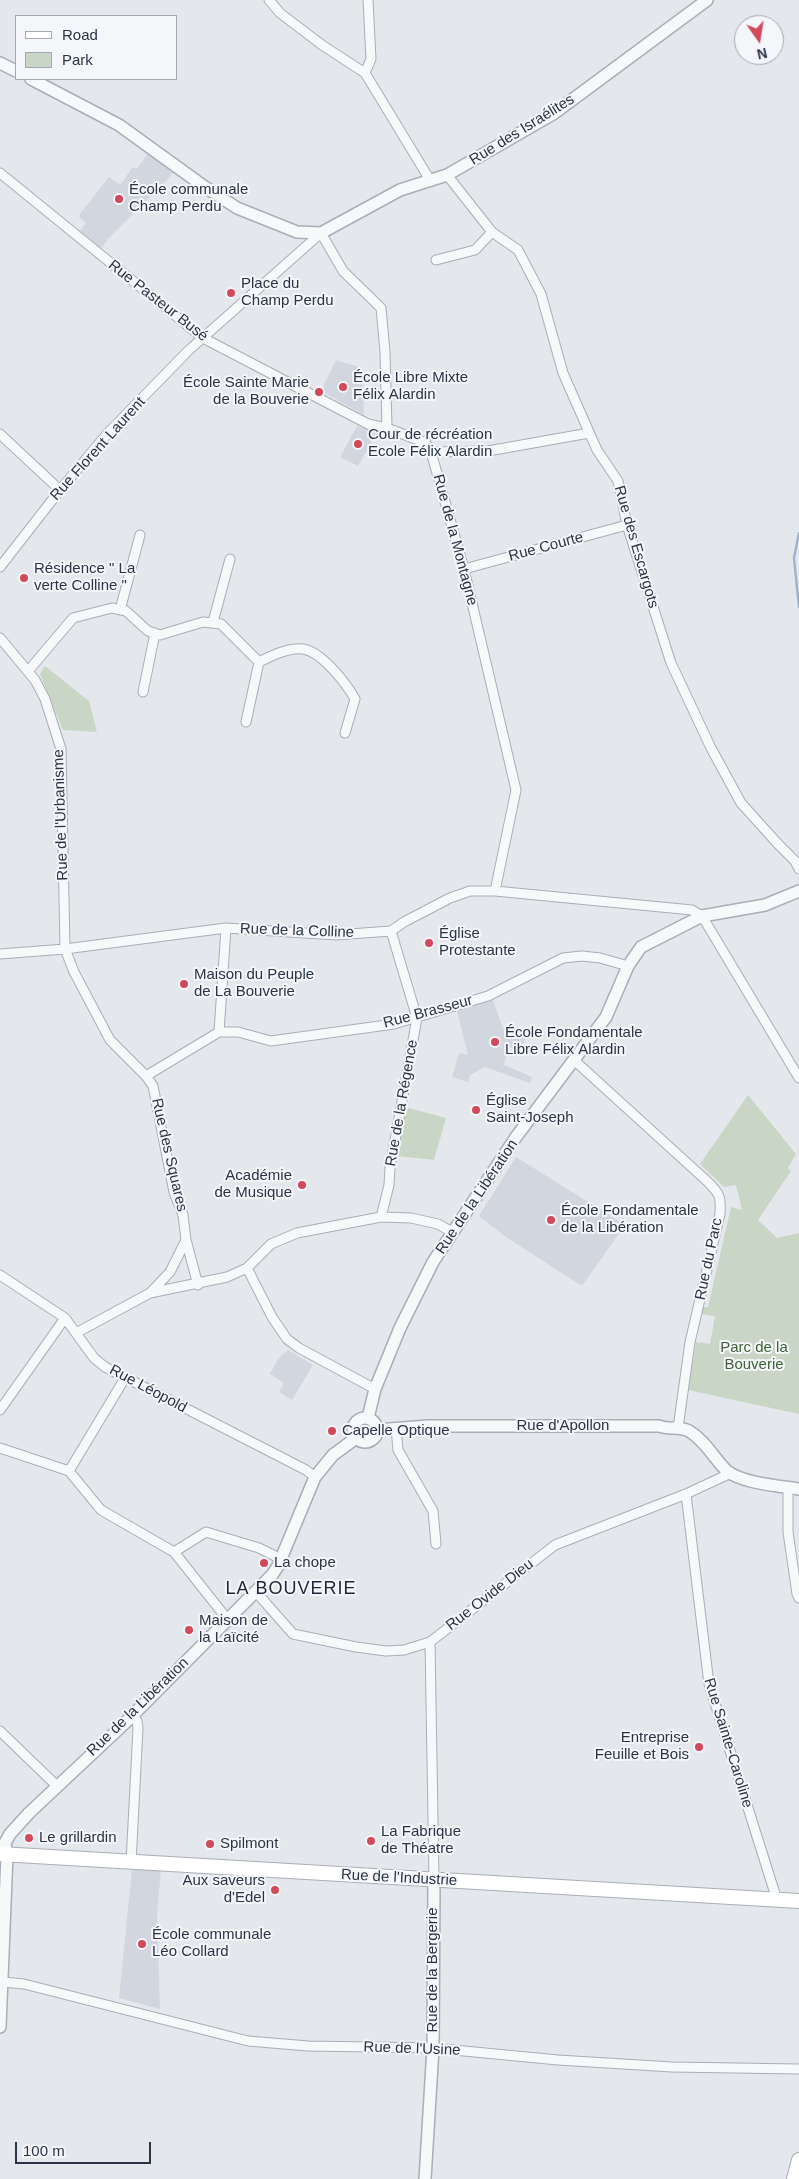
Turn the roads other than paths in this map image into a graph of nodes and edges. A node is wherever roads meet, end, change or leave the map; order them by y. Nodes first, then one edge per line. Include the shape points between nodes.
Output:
1 (269, 0) edge
2 (368, 0) edge
3 (707, 0) edge
4 (0, 63) edge
5 (15, 70) edge
6 (365, 72) junction
7 (33, 80) edge
8 (0, 173) edge
9 (447, 176) junction
10 (430, 180) junction
11 (492, 232) junction
12 (321, 234) junction
13 (436, 260) dead end
14 (203, 338) junction
15 (387, 428) junction
16 (589, 433) junction
17 (0, 434) edge
18 (431, 452) junction
19 (60, 490) junction
20 (627, 525) junction
21 (140, 534) dead end
22 (230, 559) dead end
23 (0, 566) edge
24 (464, 570) junction
25 (120, 610) junction
26 (213, 622) junction
27 (155, 633) junction
28 (0, 638) edge
29 (259, 662) junction
30 (29, 670) junction
31 (142, 692) dead end
32 (246, 722) dead end
33 (345, 733) dead end
34 (799, 869) edge
35 (495, 891) junction
36 (799, 891) edge
37 (702, 916) junction
38 (226, 928) junction
39 (392, 931) junction
40 (65, 949) junction
41 (0, 954) edge
42 (628, 966) junction
43 (416, 1018) junction
44 (219, 1032) junction
45 (575, 1061) junction
46 (146, 1076) junction
47 (799, 1078) edge
48 (380, 1217) junction
49 (452, 1232) junction
50 (186, 1240) junction
51 (247, 1268) junction
52 (0, 1275) edge
53 (198, 1284) junction
54 (150, 1293) junction
55 (65, 1318) junction
56 (76, 1333) junction
57 (125, 1378) junction
58 (375, 1389) junction
59 (0, 1410) edge
60 (368, 1418) junction
61 (396, 1428) junction
62 (678, 1428) junction
63 (377, 1430) junction
64 (356, 1438) junction
65 (0, 1448) edge
66 (70, 1471) junction
67 (731, 1473) junction
68 (315, 1477) junction
69 (793, 1488) edge
70 (686, 1494) junction
71 (436, 1544) dead end
72 (174, 1552) junction
73 (281, 1559) junction
74 (256, 1592) junction
75 (799, 1598) edge
76 (228, 1620) junction
77 (430, 1642) junction
78 (133, 1716) junction
79 (0, 1731) edge
80 (57, 1786) junction
81 (4, 1855) edge
82 (131, 1863) junction
83 (434, 1879) junction
84 (776, 1900) junction
85 (799, 1901) edge
86 (2, 1982) junction
87 (0, 2027) edge
88 (433, 2048) junction
89 (799, 2069) edge
90 (799, 2160) edge
91 (425, 2179) edge
92 (794, 2179) edge

1 - 6 street via 322,45
2 - 6 street via 371,58
3 - 9 street, Rue des Israélites via 553,114
4 - 5 street
6 - 10 street
7 - 12 street via 120,125 237,208 297,232
8 - 14 street, Rue Pasteur Busé
9 - 10 street, Rue des Israélites
9 - 11 street, Rue des Escargots
10 - 12 street, Rue des Israélites via 400,190
11 - 13 street via 475,250
11 - 16 street, Rue des Escargots via 518,250 541,294 563,373
12 - 14 street
12 - 15 street via 343,272 381,308
14 - 15 street, Rue Pasteur Busé via 368,424
14 - 19 street, Rue Florent Laurent via 107,434
15 - 18 street via 426,443
16 - 18 street via 488,451
16 - 20 street, Rue des Escargots via 618,481
17 - 19 street
18 - 24 street, Rue de la Montagne
19 - 23 street, Rue Florent Laurent
20 - 24 street, Rue Courte
20 - 34 street, Rue des Escargots via 671,663 711,748 741,803 795,860
21 - 25 street
22 - 26 street
24 - 35 street, Rue de la Montagne via 516,790
25 - 27 street
25 - 30 street via 112,608 73,618
26 - 27 street via 160,635
26 - 29 street via 221,624
27 - 31 street
28 - 30 street, Rue de l'Urbanisme
29 - 32 street
29 - 33 street via 291,650 304,649 322,659 347,684 355,699
30 - 40 street, Rue de l'Urbanisme via 46,699 61,748
35 - 37 street, Rue de la Colline via 692,910
35 - 39 street, Rue de la Colline via 470,891 450,898
36 - 37 street, Rue de la Libération via 765,905
37 - 42 street, Rue de la Libération via 641,947
37 - 47 street
38 - 39 street, Rue de la Colline via 336,935
38 - 40 street, Rue de la Colline
38 - 44 street
39 - 43 street, Rue de la Régence
40 - 41 street, Rue de la Colline
40 - 46 street, Rue des Squares via 110,1040
42 - 43 street, Rue Brasseur via 600,958 563,958 488,996
42 - 45 street, Rue de la Libération via 606,1017
43 - 44 street, Rue Brasseur via 271,1042 238,1032
43 - 48 street, Rue de la Régence via 389,1185
44 - 46 street
45 - 49 street, Rue de la Libération via 525,1125
45 - 62 street, Rue du Parc via 718,1192 720,1199 720,1214 684,1379
46 - 50 street, Rue des Squares via 153,1086
48 - 49 street via 411,1218 438,1224
48 - 51 street via 297,1233 271,1244
49 - 58 street, Rue de la Libération via 416,1292
50 - 53 street, Rue des Squares
50 - 54 street via 170,1272
51 - 53 street
51 - 58 street via 287,1339
52 - 55 street, Rue Léopold
53 - 54 street
54 - 56 street
55 - 56 street, Rue Léopold
55 - 59 street
56 - 57 street, Rue Léopold via 96,1360
57 - 66 street
57 - 68 street, Rue Léopold
58 - 60 street, Rue de la Libération
60 - 63 street via 375,1423
60 - 64 street via 355,1423 353,1431
61 - 62 street, Rue d'Apollon
61 - 63 street, Rue d'Apollon
61 - 71 street via 398,1450 434,1511
62 - 67 street, Rue d'Apollon via 696,1436
63 - 64 street via 370,1441 362,1442
64 - 68 street, Rue de la Libération via 330,1457
65 - 66 street
66 - 72 street via 101,1510
67 - 69 street via 742,1479
67 - 70 street, Rue Ovide Dieu
68 - 73 street, Rue de la Libération
69 - 75 street via 788,1532
70 - 77 street, Rue Ovide Dieu via 555,1545
70 - 84 street, Rue Sainte-Caroline via 708,1684
72 - 73 street via 206,1532 260,1548
72 - 76 street
73 - 74 street, Rue de la Libération
74 - 76 street, Rue de la Libération
74 - 77 street, Rue Ovide Dieu via 293,1634 386,1651 404,1650
76 - 78 street, Rue de la Libération
77 - 83 street, Rue de la Bergerie
78 - 80 street, Rue de la Libération
78 - 82 street via 138,1728
79 - 80 street
80 - 81 street, Rue de la Libération via 10,1834
81 - 82 main road, Rue de l'Industrie
81 - 86 street, Rue de la Libération
82 - 83 main road, Rue de l'Industrie
83 - 84 main road, Rue de l'Industrie
83 - 88 street, Rue de la Bergerie
84 - 85 main road, Rue de l'Industrie
86 - 87 street, Rue de la Libération
86 - 88 street, Rue de l'Usine via 24,1984 242,2040 308,2046
88 - 89 street, Rue de l'Usine via 672,2068
88 - 91 street, Rue de la Bergerie
90 - 92 main road

